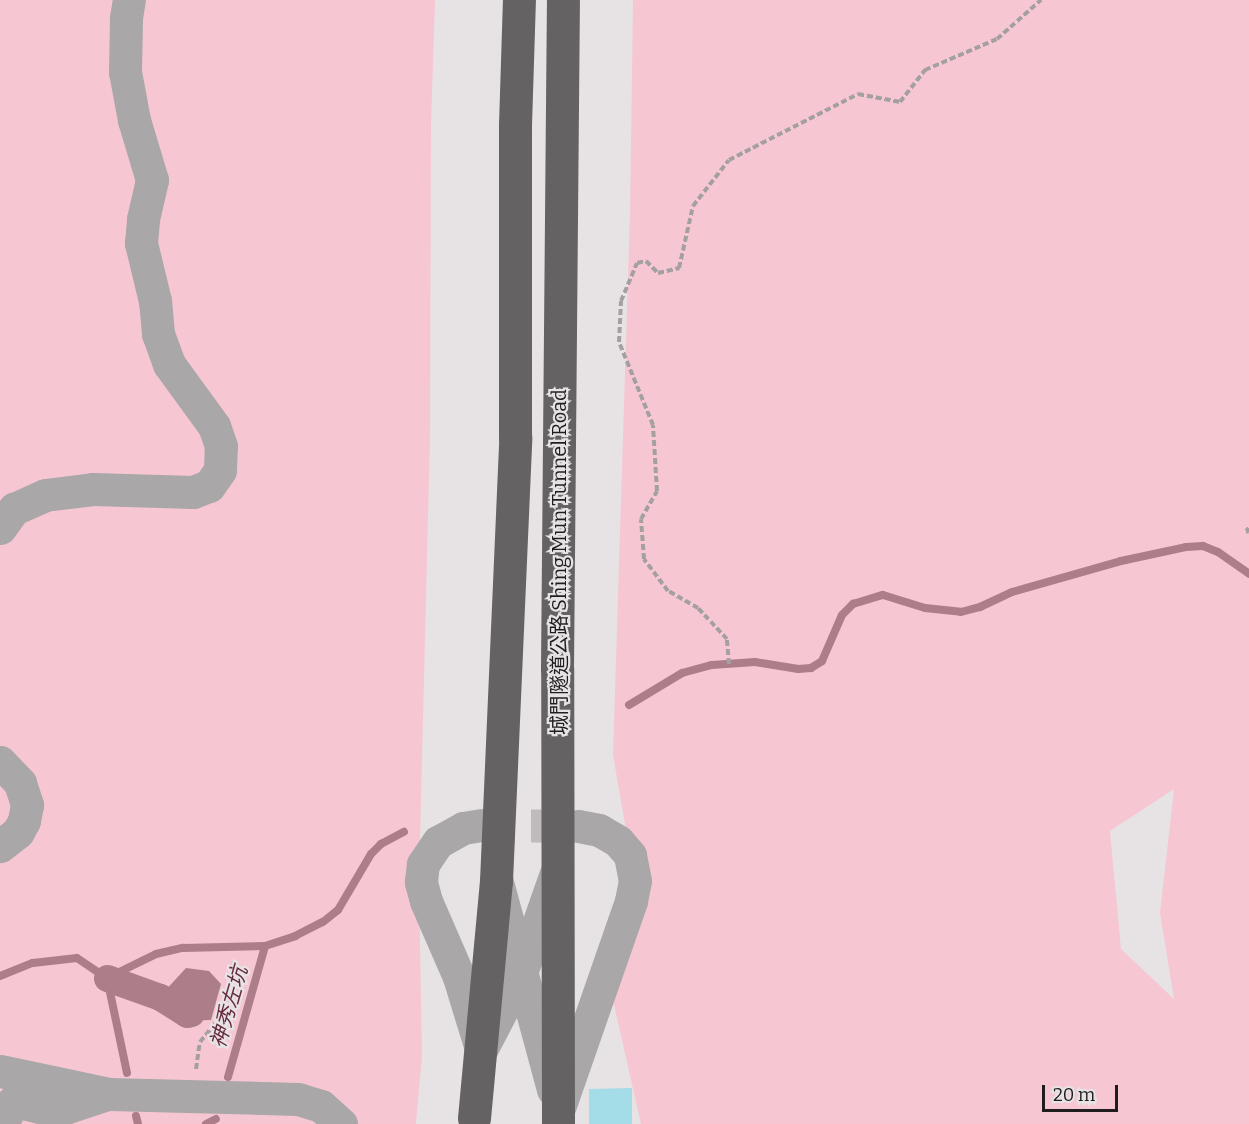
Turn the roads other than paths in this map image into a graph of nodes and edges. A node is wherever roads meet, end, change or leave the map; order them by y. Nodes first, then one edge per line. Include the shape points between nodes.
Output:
1 (129, 0) edge
2 (519, 0) edge
3 (563, 0) edge
4 (73, 491) junction
5 (0, 492) edge
6 (0, 528) edge
7 (0, 762) edge
8 (482, 825) tunnel mouth
9 (578, 826) tunnel mouth
10 (0, 846) edge
11 (557, 868) junction
12 (496, 881) junction
13 (521, 973) junction
14 (481, 1050) junction
15 (0, 1071) edge
16 (107, 1094) junction
17 (8, 1114) dead end
18 (558, 1117) edge
19 (474, 1118) dead end
20 (341, 1124) edge

1 - 4 lane via 125,72 152,180 141,243 155,301 158,334 169,364 214,426 221,446 221,463 214,481 193,492
2 - 12 highway via 514,437
3 - 11 highway, 城門隧道公路 Shing Mun Tunnel Road
4 - 5 lane via 47,487
4 - 6 lane via 28,501 14,509
7 - 10 lane via 20,783 27,805 18,832
8 - 14 lane via 463,828 438,842 423,864 421,882 459,977
9 - 18 lane via 599,830 618,841 630,855 635,881 632,901
11 - 13 lane
11 - 18 highway, 城門隧道公路 Shing Mun Tunnel Road
12 - 13 lane
12 - 14 highway
13 - 14 lane
13 - 18 lane
14 - 19 highway
15 - 16 lane
16 - 17 lane via 62,1108 14,1101 8,1106
16 - 20 lane via 298,1099 321,1106

